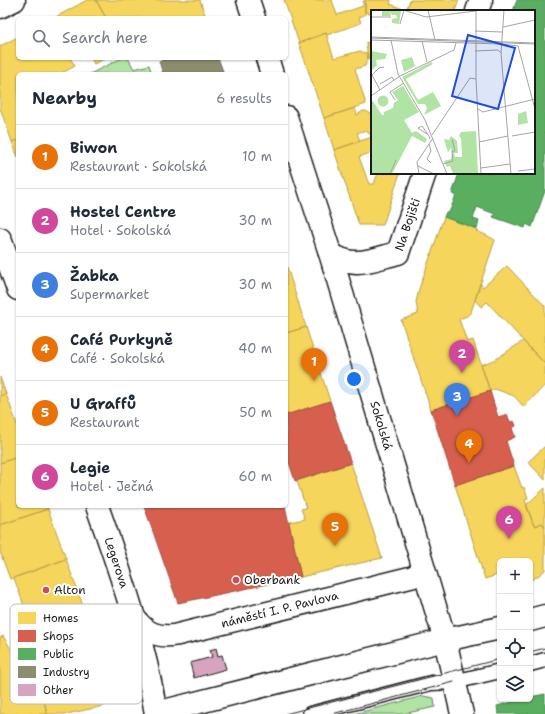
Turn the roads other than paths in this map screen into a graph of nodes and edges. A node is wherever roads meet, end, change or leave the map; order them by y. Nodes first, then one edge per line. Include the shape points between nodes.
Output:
1 (14, 0) edge
2 (248, 0) edge
3 (481, 0) edge
4 (0, 7) edge
5 (478, 10) edge
6 (253, 16) edge
7 (268, 60) edge
8 (271, 72) edge
9 (288, 123) edge
10 (425, 174) edge
11 (0, 239) edge
12 (330, 253) junction
13 (16, 283) edge
14 (98, 508) edge
15 (422, 563) junction
16 (130, 604) edge
17 (545, 616) edge
18 (533, 619) edge
19 (142, 626) edge
20 (497, 629) edge
21 (445, 640) junction
22 (142, 645) edge
23 (545, 660) edge
24 (533, 663) edge
25 (497, 672) edge
26 (454, 682) junction
27 (155, 714) edge
28 (310, 714) edge
29 (462, 714) edge

1 - 4 main road
2 - 6 main road
3 - 5 main road
7 - 8 main road
9 - 12 main road, Sokolská
10 - 12 main road, Na Bojišti via 398,254 356,263 338,259
11 - 13 main road
12 - 15 main road, Sokolská
14 - 16 main road, Legerova
15 - 19 street, náměstí I. P. Pavlova via 418,574 412,577 176,635 155,635
15 - 21 main road, Sokolská
17 - 18 main road
20 - 21 main road
21 - 26 main road, Sokolská
21 - 27 main road
22 - 27 main road, Legerova via 151,679
23 - 24 lane
25 - 26 lane
26 - 28 lane via 431,683
26 - 29 main road, Sokolská

